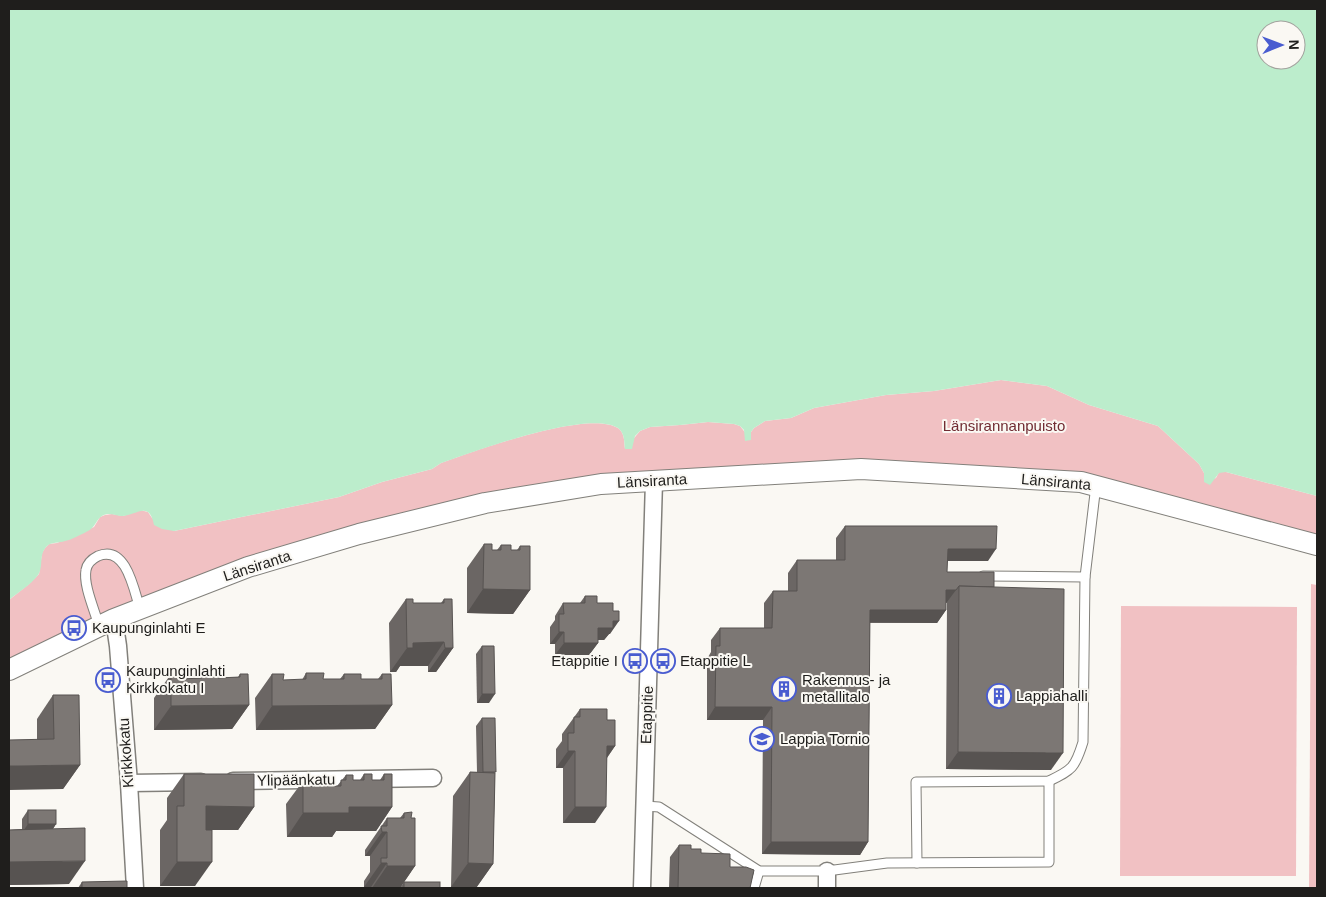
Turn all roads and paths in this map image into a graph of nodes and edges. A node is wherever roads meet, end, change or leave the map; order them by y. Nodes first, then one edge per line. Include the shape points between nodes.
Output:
1 (654, 481) junction
2 (1096, 485) junction
3 (1317, 545) edge
4 (977, 576) edge
5 (1085, 577) junction
6 (140, 609) junction
7 (107, 622) junction
8 (9, 670) edge
9 (433, 778) dead end
10 (1049, 781) junction
11 (129, 783) junction
12 (645, 806) junction
13 (917, 863) junction
14 (759, 871) junction
15 (827, 871) junction
16 (135, 888) edge
17 (642, 888) edge
18 (754, 888) edge
19 (827, 888) edge

1 - 2 street, Länsiranta via 862,469
1 - 6 street, Länsiranta via 600,484 485,503 359,534 248,567
1 - 12 street, Etappitie
2 - 3 street, Länsiranta
2 - 5 lane
4 - 5 lane
5 - 10 lane via 1083,742 1077,760 1066,773
6 - 7 street, Länsiranta
6 - 7 lane via 124,563 108,554 99,555 90,560 86,570 87,588
7 - 8 street, Länsiranta
7 - 11 street, Kirkkokatu via 118,646
9 - 11 street, Ylipäänkatu
10 - 13 lane via 1049,862
10 - 13 lane via 916,782
11 - 16 street, Kirkkokatu
12 - 14 lane via 659,807
12 - 17 street, Etappitie
13 - 15 lane
14 - 15 lane
14 - 18 lane
15 - 19 street

